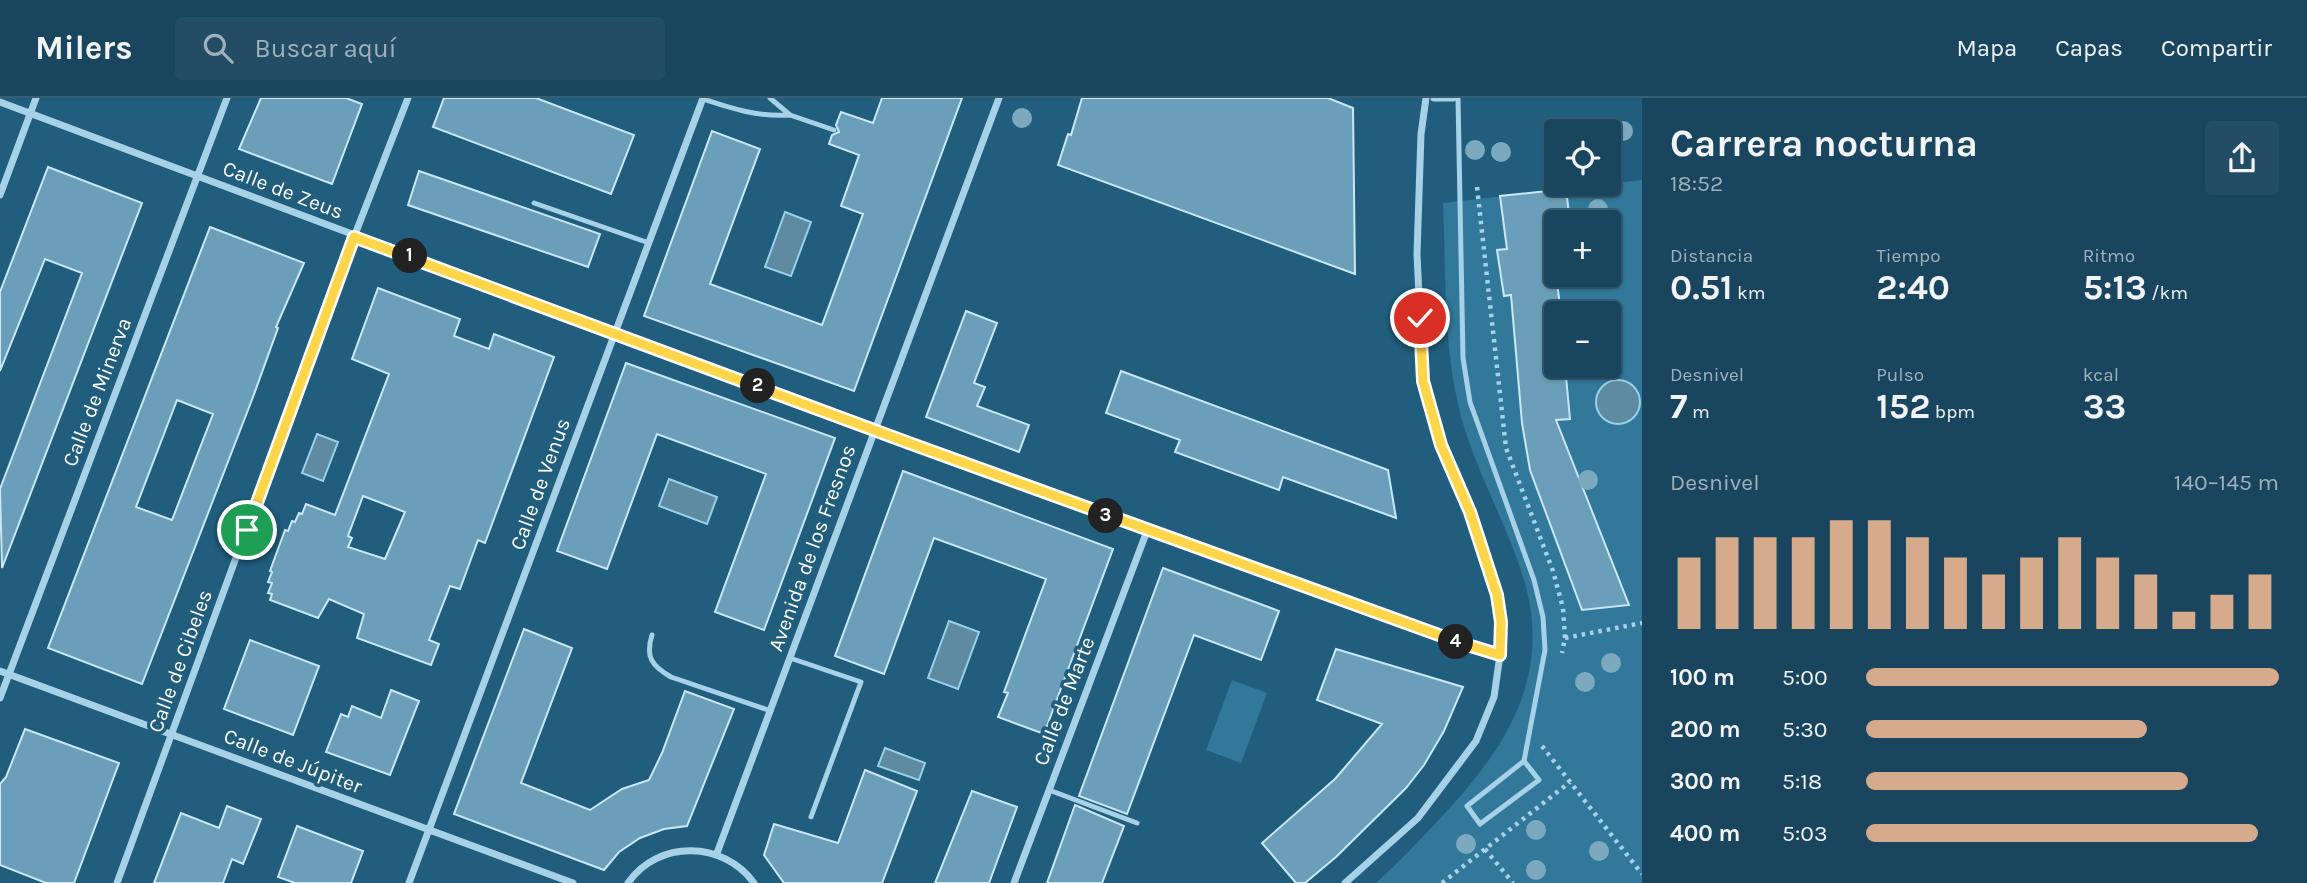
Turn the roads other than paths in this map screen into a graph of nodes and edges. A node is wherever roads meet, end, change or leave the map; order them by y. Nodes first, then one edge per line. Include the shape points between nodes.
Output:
1 (36, 98) edge
2 (227, 98) edge
3 (408, 98) edge
4 (703, 98) edge
5 (770, 98) edge
6 (999, 98) edge
7 (1426, 98) edge
8 (1434, 98) edge
9 (1455, 98) edge
10 (0, 102) edge
11 (30, 112) junction
12 (790, 115) junction
13 (834, 130) dead end
14 (197, 175) junction
15 (0, 195) edge
16 (534, 203) dead end
17 (354, 237) junction
18 (649, 243) junction
19 (615, 333) junction
20 (875, 431) junction
21 (1147, 531) junction
22 (652, 635) dead end
23 (1500, 655) junction
24 (790, 658) junction
25 (0, 671) edge
26 (10, 674) junction
27 (0, 698) edge
28 (771, 711) junction
29 (172, 734) junction
30 (1524, 761) junction
31 (1049, 790) junction
32 (811, 817) dead end
33 (1137, 823) dead end
34 (430, 831) junction
35 (717, 853) junction
36 (117, 883) edge
37 (409, 883) edge
38 (573, 883) edge
39 (628, 883) edge
40 (754, 883) edge
41 (1014, 883) edge
42 (1345, 883) edge

1 - 11 street
2 - 14 street, Calle de Minerva
3 - 17 street, Calle de Cibeles
4 - 12 lane via 748,114
4 - 18 street, Calle de Venus
5 - 12 lane
6 - 20 street, Avenida de los Fresnos
7 - 23 street via 1417,254 1423,381 1441,445 1470,512 1497,595
8 - 9 street
9 - 30 lane via 1463,358 1470,402 1543,617 1545,650
10 - 11 street, Calle de Zeus
11 - 14 street, Calle de Zeus
11 - 15 street
12 - 13 lane
14 - 17 street, Calle de Zeus
14 - 26 street, Calle de Minerva
16 - 18 lane
17 - 19 street, Calle de Zeus
17 - 29 street, Calle de Cibeles
18 - 19 street, Calle de Venus
19 - 20 street, Calle de Zeus
19 - 34 street, Calle de Venus
20 - 21 street, Calle de Zeus
20 - 24 street, Avenida de los Fresnos
21 - 23 street, Calle de Zeus
21 - 31 street, Calle de Marte
22 - 28 lane via 648,655 660,671
23 - 42 street via 1494,697 1476,741 1418,818
24 - 28 street, Avenida de los Fresnos
24 - 32 lane via 861,682
25 - 26 street, Calle de Júpiter
26 - 27 street, Calle de Minerva
26 - 29 street, Calle de Júpiter
28 - 35 street, Avenida de los Fresnos
29 - 34 street, Calle de Júpiter
29 - 36 street, Calle de Cibeles
30 - 30 lane via 1539,780 1479,824 1467,806
31 - 33 lane
31 - 41 street, Calle de Marte
34 - 37 street, Calle de Venus
34 - 38 street, Calle de Júpiter
35 - 39 street via 687,849 657,856
35 - 40 street via 745,870

